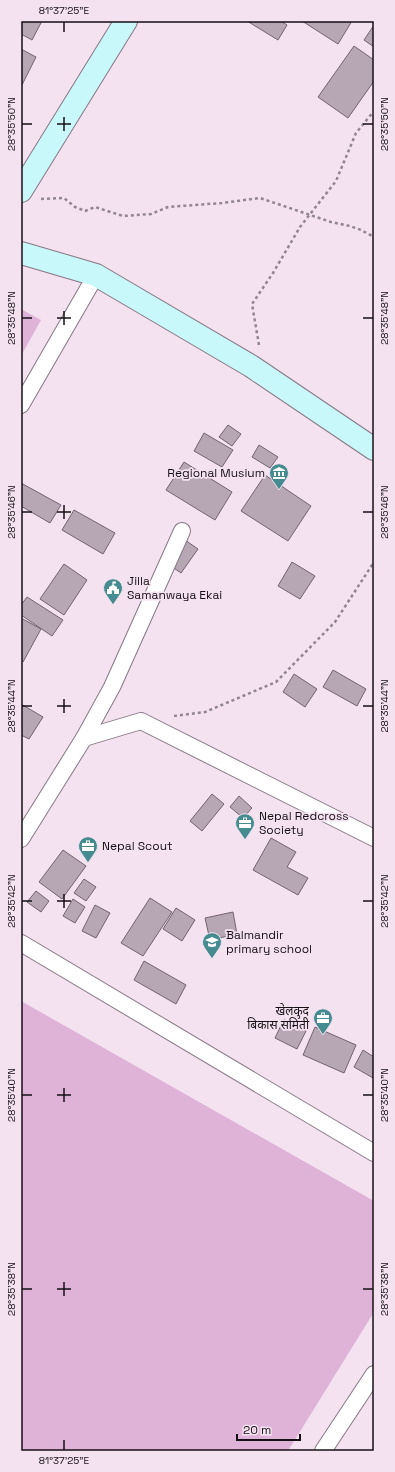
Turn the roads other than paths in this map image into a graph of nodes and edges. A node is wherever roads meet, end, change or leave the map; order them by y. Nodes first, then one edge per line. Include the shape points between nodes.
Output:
1 (126, 21) edge
2 (28, 195) edge
3 (21, 253) edge
4 (96, 275) junction
5 (21, 405) edge
6 (374, 449) edge
7 (182, 531) dead end
8 (84, 738) junction
9 (374, 838) edge
10 (21, 839) edge
11 (21, 943) edge
12 (374, 1153) edge
13 (374, 1374) edge
14 (323, 1451) edge

1 - 2 street
3 - 4 street
4 - 5 street
4 - 6 street via 250,366
7 - 8 street via 112,687
8 - 9 street via 141,721
8 - 10 street
11 - 12 street
13 - 14 street

